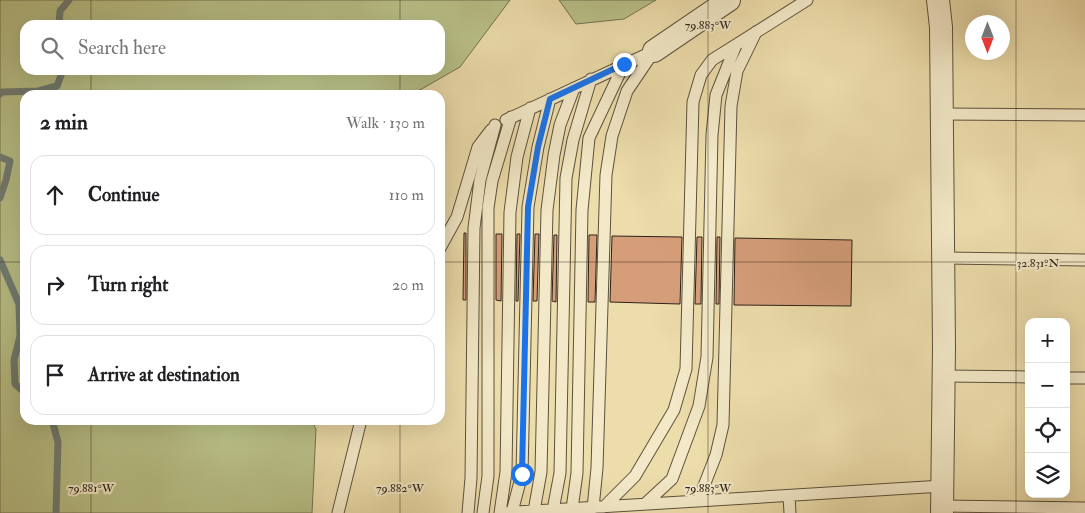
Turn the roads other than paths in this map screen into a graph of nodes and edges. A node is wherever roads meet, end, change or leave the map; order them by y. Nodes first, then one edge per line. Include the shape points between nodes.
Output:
1 (729, 0) edge
2 (807, 0) edge
3 (938, 0) edge
4 (949, 0) edge
5 (941, 27) junction
6 (756, 32) junction
7 (736, 45) junction
8 (654, 51) junction
9 (624, 64) junction
10 (591, 79) junction
11 (574, 88) junction
12 (550, 99) junction
13 (530, 108) junction
14 (942, 114) junction
15 (1085, 116) edge
16 (511, 118) junction
17 (495, 125) junction
18 (445, 239) edge
19 (944, 258) junction
20 (1085, 260) edge
21 (944, 376) junction
22 (1025, 377) edge
23 (1070, 378) edge
24 (1085, 378) edge
25 (360, 425) edge
26 (789, 496) junction
27 (698, 501) junction
28 (942, 502) edge
29 (645, 504) junction
30 (599, 507) junction
31 (1085, 508) edge
32 (572, 509) junction
33 (553, 510) junction
34 (534, 511) junction
35 (512, 512) edge
36 (338, 513) edge
37 (468, 513) edge
38 (484, 513) edge
39 (500, 513) edge
40 (790, 513) edge

1 - 8 street
2 - 6 lane
3 - 5 street
4 - 5 street
5 - 14 street
6 - 7 lane
6 - 27 lane via 737,71 731,106 723,425 716,455
7 - 29 lane via 716,95 712,135 707,357 699,406 672,479
7 - 30 lane via 712,60 700,75 693,102 686,369 674,410 635,476
8 - 9 lane
8 - 30 lane via 627,91 612,136 606,175 597,468
9 - 10 lane
9 - 32 lane via 589,138 582,210 577,473
10 - 11 lane
10 - 33 lane via 573,140 566,178 560,473
11 - 12 lane
11 - 34 lane via 560,125 547,210 541,472
12 - 13 lane
12 - 35 lane via 528,207 522,474
13 - 16 lane
13 - 39 lane via 517,157 510,212 506,472
14 - 15 lane
14 - 19 street
16 - 17 lane
16 - 38 lane via 492,181 488,208 488,476
17 - 18 lane via 478,147 456,218
17 - 37 lane via 480,180 474,228
19 - 20 lane
19 - 21 street
21 - 22 lane
21 - 28 street
23 - 24 lane
25 - 36 lane
26 - 27 lane
26 - 28 lane
26 - 40 lane
27 - 29 lane
28 - 31 lane
29 - 30 lane
30 - 32 lane
32 - 33 lane
33 - 34 lane
34 - 35 lane
35 - 39 lane

